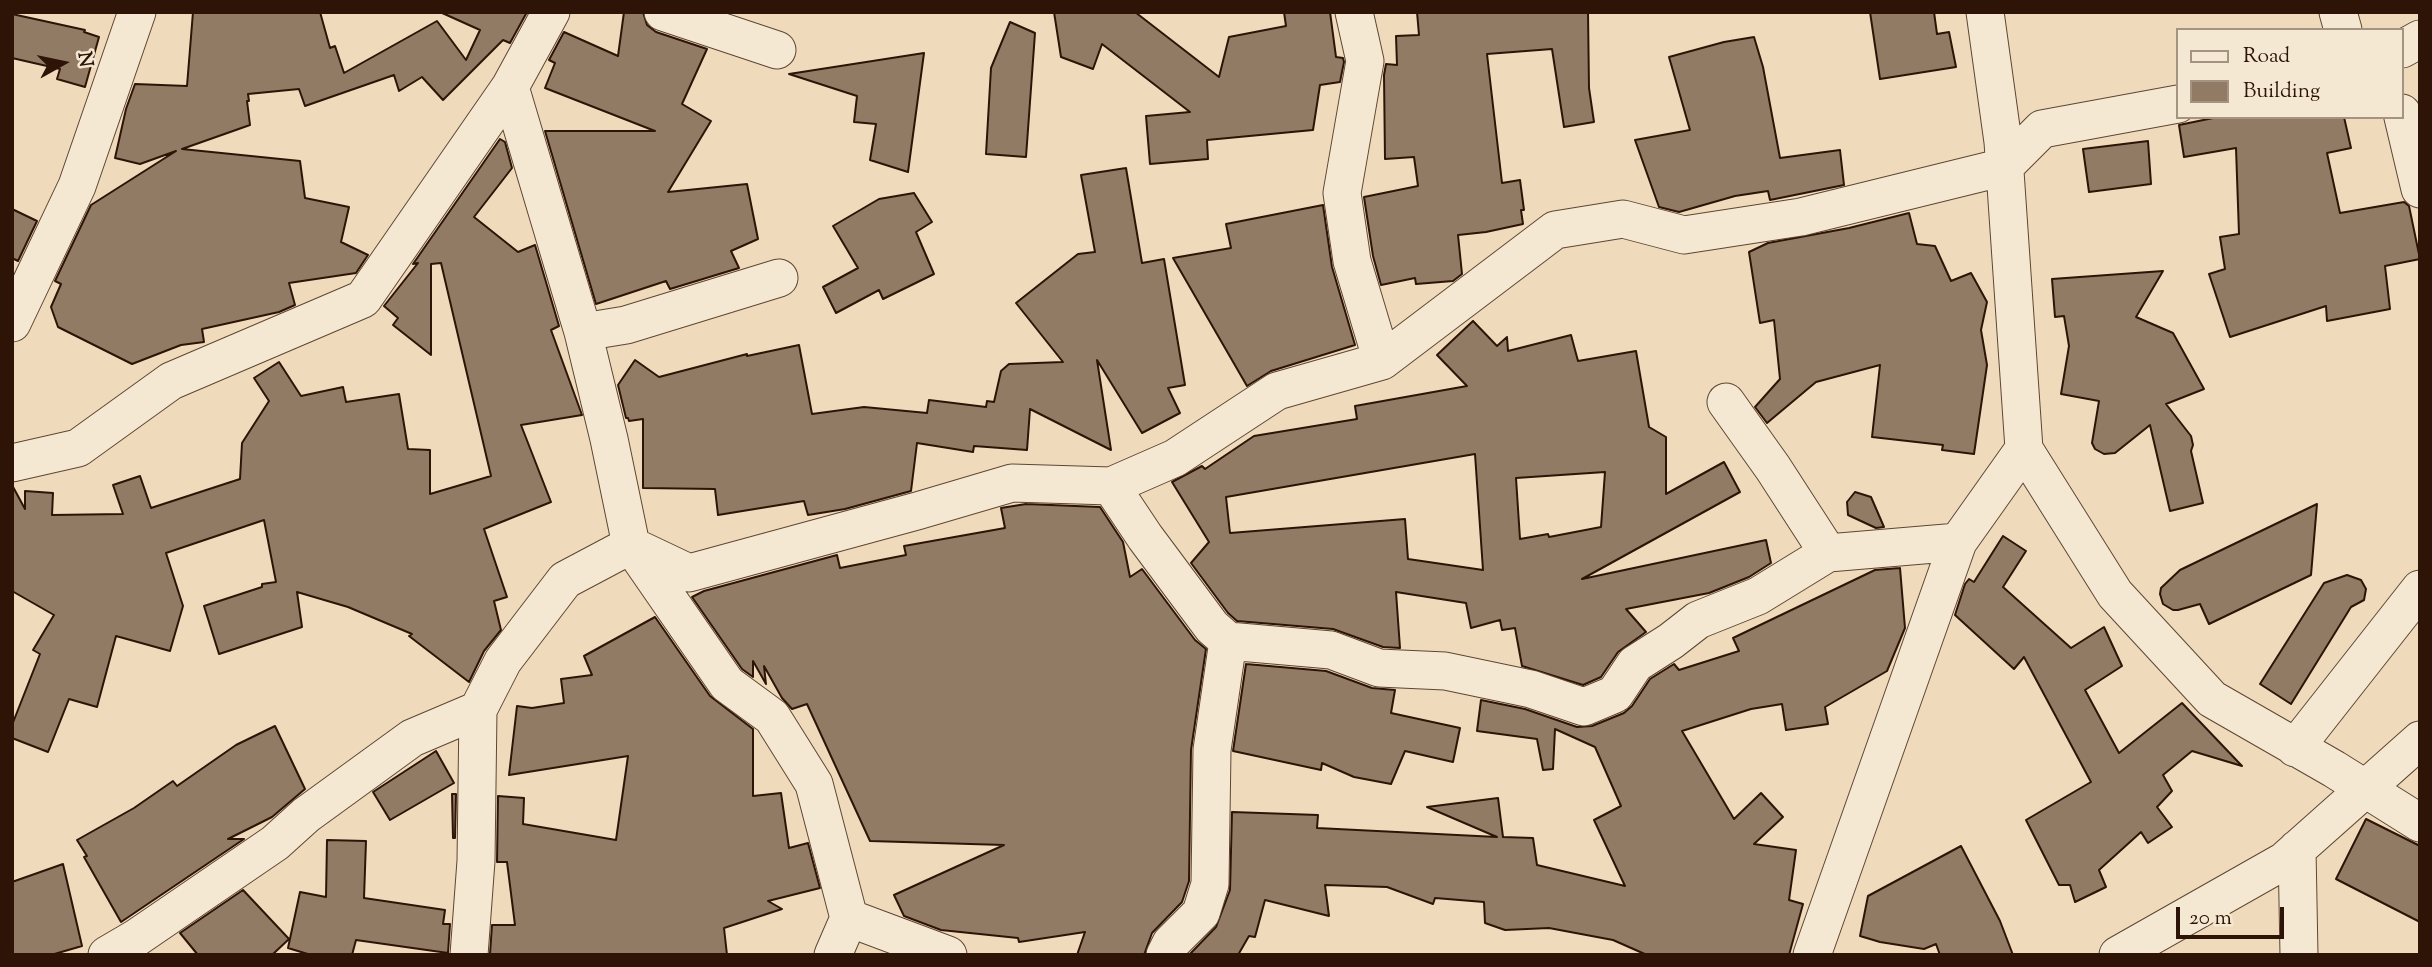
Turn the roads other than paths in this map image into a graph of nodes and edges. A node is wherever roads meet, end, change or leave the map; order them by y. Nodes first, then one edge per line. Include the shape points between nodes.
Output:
1 (137, 12) edge
2 (551, 12) edge
3 (663, 12) edge
4 (1354, 12) edge
5 (1985, 12) edge
6 (2420, 39) edge
7 (2404, 48) edge
8 (777, 50) dead end
9 (510, 87) junction
10 (2176, 104) edge
11 (2403, 119) edge
12 (2004, 167) junction
13 (2420, 189) edge
14 (779, 278) dead end
15 (12, 323) edge
16 (583, 332) junction
17 (1382, 361) junction
18 (1726, 402) dead end
19 (2024, 449) junction
20 (12, 463) edge
21 (1111, 486) junction
22 (1958, 542) junction
23 (631, 545) junction
24 (1828, 554) junction
25 (2420, 589) edge
26 (1228, 641) junction
27 (478, 709) junction
28 (2420, 740) edge
29 (2295, 748) junction
30 (2364, 790) junction
31 (2420, 823) edge
32 (2297, 849) junction
33 (849, 918) junction
34 (107, 955) edge
35 (469, 955) edge
36 (833, 955) edge
37 (948, 955) edge
38 (1165, 955) edge
39 (1812, 955) edge
40 (2118, 955) edge
41 (2299, 955) edge

1 - 15 street via 77,186
2 - 9 street
3 - 8 street
4 - 17 street via 1364,61 1342,192 1352,261
5 - 12 street
6 - 7 street
9 - 16 street
9 - 20 street via 363,299 171,381 78,447
10 - 12 street via 2042,129
11 - 13 street
12 - 17 street via 1801,217 1684,235 1623,219 1555,230
12 - 19 street
14 - 16 street via 626,326
16 - 23 street
17 - 21 street via 1276,391 1175,458
18 - 24 street
19 - 22 street
19 - 29 street via 2115,594 2212,699
21 - 23 street via 1012,483 689,573
21 - 26 street via 1212,627
22 - 24 street
22 - 39 street
23 - 27 street via 565,580 503,661
23 - 33 street via 726,684 772,717 814,784
24 - 26 street via 1758,596 1698,620 1635,664 1615,694 1584,707 1531,689 1445,671 1378,668 1331,650
25 - 29 street
26 - 38 street via 1212,750 1210,884 1201,913
27 - 34 street via 412,738 275,843
27 - 35 street via 476,861
28 - 30 street
29 - 30 street
30 - 31 street
30 - 32 street
32 - 40 street via 2284,861
32 - 41 street
33 - 36 street
33 - 37 street

